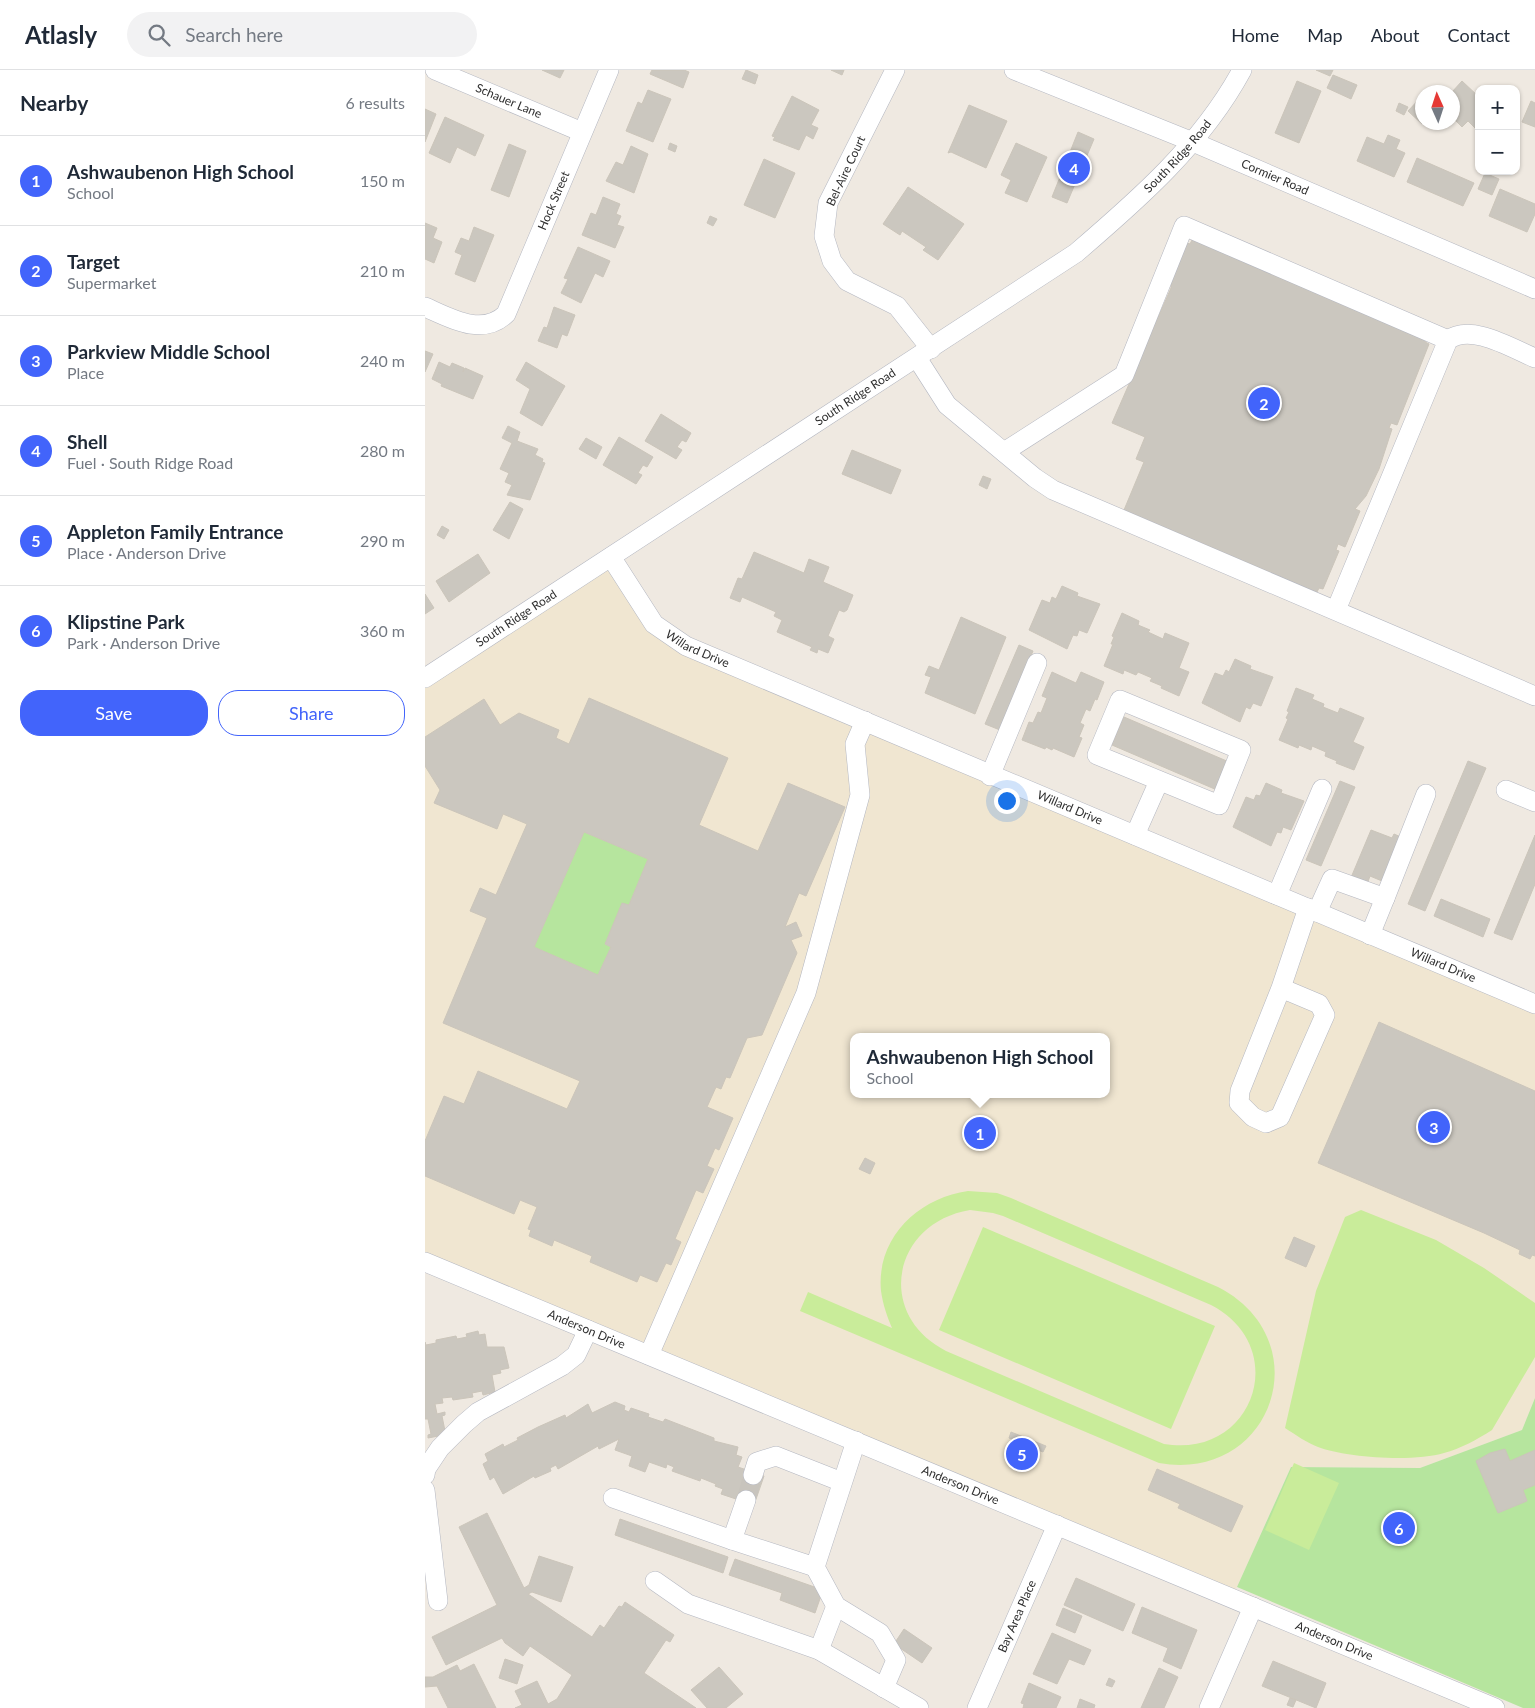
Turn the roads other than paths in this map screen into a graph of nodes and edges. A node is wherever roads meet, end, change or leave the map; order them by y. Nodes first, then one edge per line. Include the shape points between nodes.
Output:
1 (435, 70) edge
2 (609, 70) edge
3 (895, 70) edge
4 (1014, 70) edge
5 (1242, 70) edge
6 (582, 132) junction
7 (1193, 142) junction
8 (1535, 289) edge
9 (425, 307) edge
10 (1448, 340) junction
11 (924, 354) junction
12 (1535, 358) edge
13 (1004, 452) junction
14 (611, 557) junction
15 (1336, 610) junction
16 (1037, 663) dead end
17 (425, 678) edge
18 (1535, 696) edge
19 (865, 721) junction
20 (990, 776) junction
21 (1159, 780) junction
22 (1321, 788) dead end
23 (1506, 790) dead end
24 (1426, 794) dead end
25 (1535, 802) edge
26 (1135, 835) junction
27 (1355, 883) junction
28 (1277, 895) junction
29 (1312, 910) junction
30 (1370, 935) junction
31 (1281, 988) junction
32 (1535, 1004) edge
33 (425, 1262) edge
34 (588, 1330) junction
35 (649, 1355) junction
36 (856, 1441) junction
37 (425, 1475) edge
38 (753, 1475) tunnel mouth
39 (842, 1482) junction
40 (425, 1490) edge
41 (613, 1498) dead end
42 (746, 1500) tunnel mouth
43 (1057, 1525) junction
44 (733, 1540) junction
45 (815, 1567) junction
46 (655, 1581) dead end
47 (438, 1601) dead end
48 (836, 1606) junction
49 (1253, 1607) junction
50 (819, 1650) junction
51 (884, 1688) junction
52 (919, 1708) edge
53 (977, 1708) edge
54 (1209, 1708) edge
55 (1495, 1708) edge

1 - 6 street, Schauer Lane
2 - 6 street, Hock Street
3 - 11 street, Bel-Aire Court via 829,203 824,236 832,261 847,281 897,306
4 - 7 street, Cormier Road
5 - 7 street, South Ridge Road
6 - 9 street, Hock Street via 506,314 491,324 470,324
7 - 8 street, Cormier Road
7 - 11 street, South Ridge Road via 1147,192 1076,253
10 - 12 street via 1454,335 1470,333
10 - 13 street via 1184,226 1124,375
10 - 15 street
11 - 13 street, Bel-Aire Court via 947,405
11 - 14 street, South Ridge Road
13 - 15 street, Bel-Aire Court via 1053,490
14 - 17 street, South Ridge Road
14 - 19 street, Willard Drive via 654,624 686,646
15 - 18 street, Bel-Aire Court
16 - 20 street
19 - 20 street, Willard Drive
19 - 35 street via 855,744 860,795 806,993
20 - 26 street, Willard Drive
21 - 21 street via 1219,805 1241,750 1120,700 1097,755
21 - 26 street
22 - 28 street
23 - 25 street
24 - 27 street
26 - 28 street, Willard Drive
27 - 29 street
27 - 30 street
28 - 29 street, Willard Drive
29 - 30 street, Willard Drive
29 - 31 street
30 - 32 street, Willard Drive
31 - 31 street via 1240,1091 1239,1103 1253,1117 1266,1123 1280,1117 1325,1015 1319,1004
33 - 34 street, Anderson Drive
34 - 35 street, Anderson Drive
34 - 37 street via 576,1356 478,1412 464,1424 440,1448
35 - 36 street, Anderson Drive
36 - 39 street
36 - 43 street, Anderson Drive
38 - 39 street via 757,1462 775,1456
39 - 45 street
40 - 47 street
41 - 44 street
42 - 44 street
43 - 49 street, Anderson Drive
43 - 53 street, Bay Area Place
44 - 45 street
45 - 48 street
46 - 50 street via 687,1604
48 - 50 street
48 - 51 street via 881,1633 897,1660
49 - 54 street
49 - 55 street, Anderson Drive
50 - 51 street
51 - 52 street

